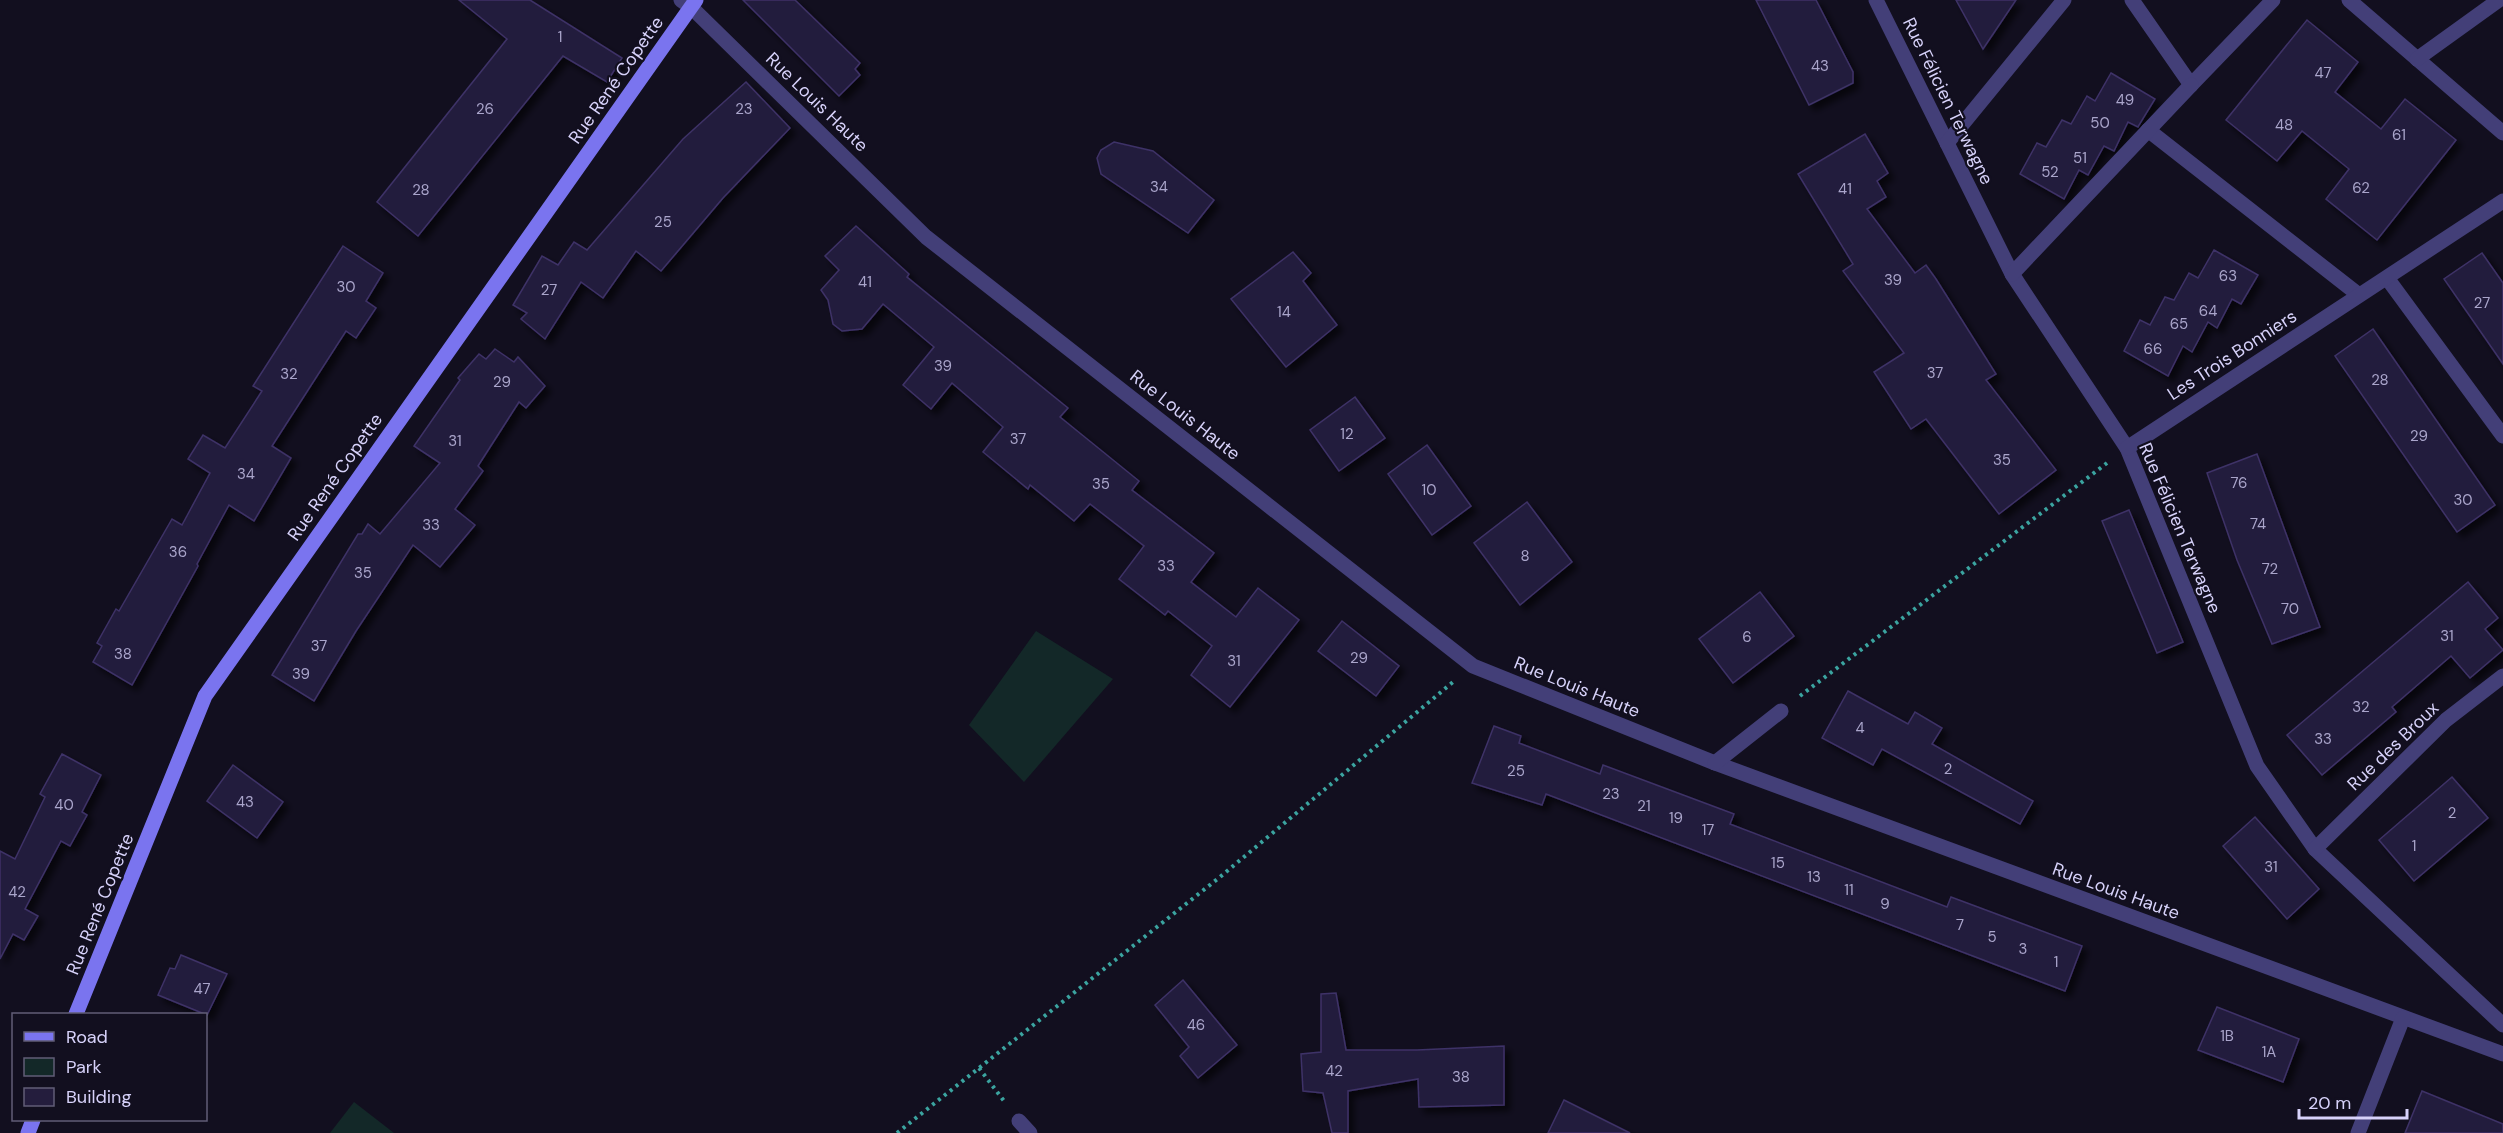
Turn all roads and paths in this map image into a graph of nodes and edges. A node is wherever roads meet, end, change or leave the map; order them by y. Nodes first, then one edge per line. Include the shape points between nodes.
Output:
1 (1876, 0) edge
2 (2064, 0) edge
3 (2132, 0) edge
4 (2273, 0) edge
5 (2349, 0) edge
6 (2499, 0) edge
7 (689, 2) edge
8 (2417, 59) junction
9 (2191, 85) junction
10 (2148, 130) junction
11 (2503, 133) edge
12 (1947, 143) junction
13 (2503, 201) edge
14 (2012, 274) junction
15 (2386, 278) junction
16 (2359, 295) junction
17 (2503, 436) edge
18 (2127, 448) junction
19 (1473, 666) junction
20 (2503, 676) edge
21 (1781, 711) joint
22 (1715, 763) junction
23 (2314, 849) junction
24 (76, 1013) edge
25 (2403, 1018) junction
26 (2503, 1025) edge
27 (2503, 1054) edge
28 (979, 1068) junction
29 (1019, 1121) joint
30 (897, 1133) edge
31 (1030, 1133) edge
32 (2358, 1133) edge

1 - 12 street, Rue Félicien Terwagne
2 - 12 street
3 - 9 street
4 - 9 street
5 - 8 street
6 - 8 street
7 - 19 street, Rue Louis Haute via 926,237
7 - 24 street, Rue René Copette via 205,696
8 - 11 street
9 - 10 street
10 - 14 street
10 - 16 street
12 - 14 street, Rue Félicien Terwagne
13 - 15 street, Les Trois Bonniers
14 - 18 street, Rue Félicien Terwagne
15 - 16 street, Les Trois Bonniers
15 - 17 street
16 - 18 street, Les Trois Bonniers
18 - 21 path
18 - 23 street, Rue Félicien Terwagne via 2257,766
19 - 22 street, Rue Louis Haute
19 - 28 path via 1220,877
20 - 23 street, Rue des Broux via 2446,720
21 - 22 street
22 - 25 street, Rue Louis Haute
23 - 26 street, Rue Félicien Terwagne
25 - 27 street, Rue Louis Haute
25 - 32 street
28 - 29 path
28 - 30 path
29 - 31 street

